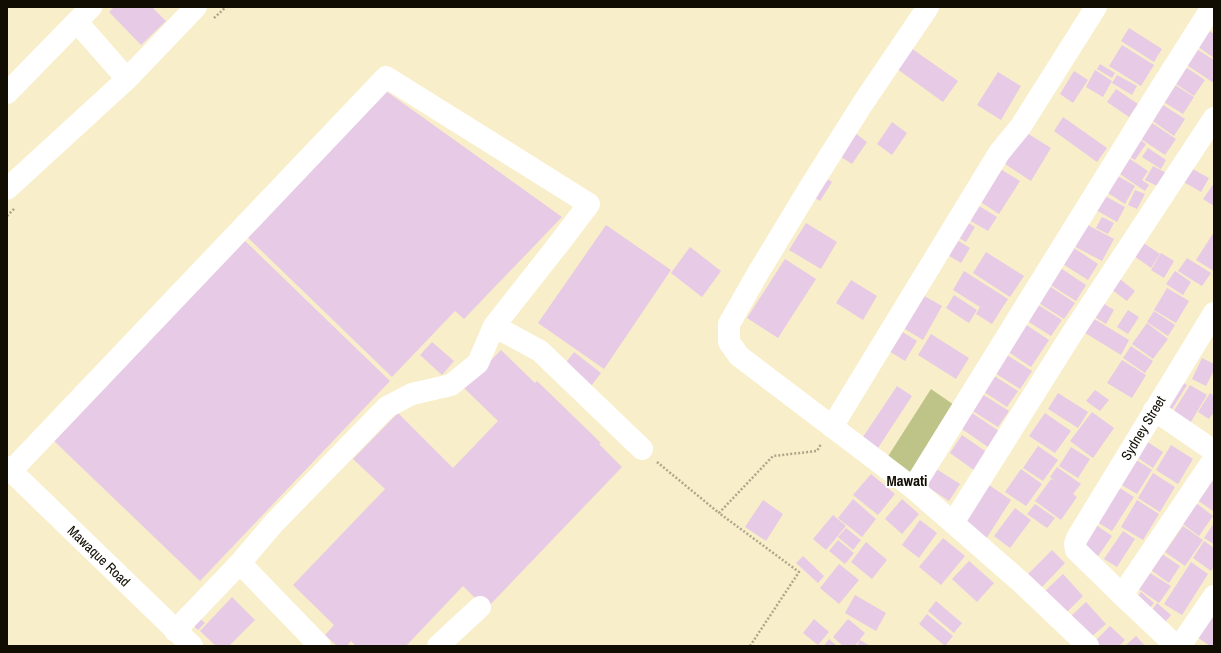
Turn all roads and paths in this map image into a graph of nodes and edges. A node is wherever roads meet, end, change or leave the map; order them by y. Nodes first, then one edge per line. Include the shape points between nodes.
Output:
1 (196, 7) edge
2 (928, 7) edge
3 (1096, 7) edge
4 (1212, 7) edge
5 (84, 15) edge
6 (127, 79) junction
7 (7, 93) edge
8 (1214, 118) edge
9 (7, 189) edge
10 (1214, 313) edge
11 (494, 326) junction
12 (1207, 340) edge
13 (1154, 410) junction
14 (832, 427) junction
15 (642, 449) joint
16 (1214, 451) edge
17 (1214, 459) edge
18 (9, 469) edge
19 (912, 488) junction
20 (719, 513) junction
21 (953, 523) junction
22 (240, 563) junction
23 (1122, 595) junction
24 (1214, 596) edge
25 (480, 608) dead end
26 (175, 631) junction
27 (192, 646) edge
28 (320, 646) edge
29 (438, 646) edge
30 (750, 646) edge
31 (1088, 646) edge
32 (1176, 646) edge
33 (1180, 646) edge

1 - 6 street
2 - 14 street via 810,187 729,324 729,342 739,356
3 - 14 street via 1021,126 999,153
4 - 19 street
5 - 6 street
5 - 7 street
6 - 9 street
8 - 21 street via 1071,335
10 - 12 street, Sydney Street
11 - 15 street via 540,351
11 - 18 street via 588,204 386,77
11 - 22 street via 478,363 451,385 412,394 387,407 274,523
12 - 13 street, Sydney Street
13 - 16 street
13 - 23 street, Sydney Street via 1075,544 1076,550
14 - 19 street
14 - 20 path via 817,451 774,456
15 - 20 path
17 - 23 street
18 - 26 street, Mawaque Road
19 - 21 street
20 - 30 path via 799,572
21 - 31 street via 1023,584
22 - 26 street
22 - 28 street
23 - 32 street
24 - 33 street
25 - 29 street
26 - 27 street, Mawaque Road

